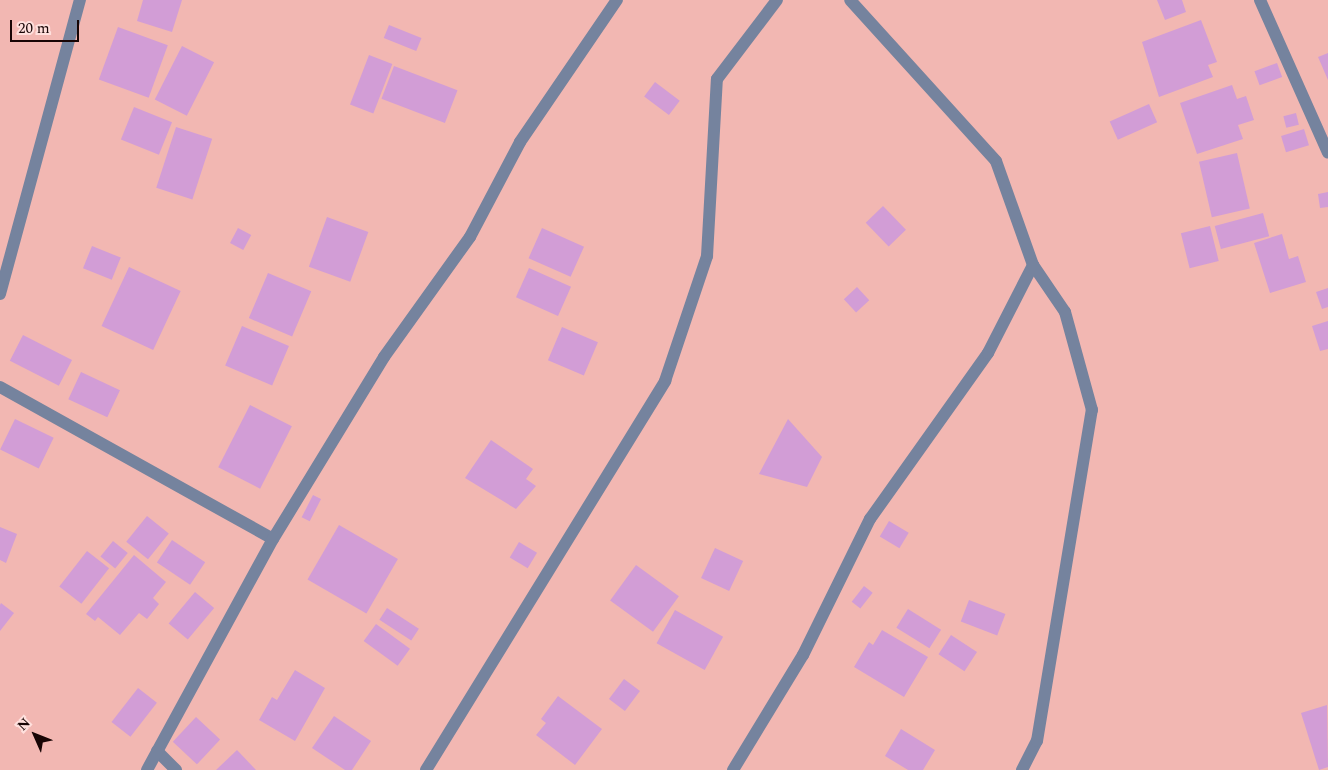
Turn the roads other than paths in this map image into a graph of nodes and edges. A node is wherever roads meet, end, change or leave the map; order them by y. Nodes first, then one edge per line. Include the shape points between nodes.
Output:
1 (80, 0) edge
2 (617, 0) edge
3 (777, 0) edge
4 (850, 0) edge
5 (1260, 0) edge
6 (1328, 153) edge
7 (1033, 265) junction
8 (0, 294) edge
9 (0, 387) edge
10 (273, 538) junction
11 (157, 751) junction
12 (147, 770) edge
13 (176, 770) edge
14 (426, 770) edge
15 (733, 770) edge
16 (1022, 770) edge

1 - 8 street
2 - 10 street via 520,142 470,237 384,357
3 - 14 street via 717,79 708,256 665,381
4 - 7 street via 996,161
5 - 6 street
7 - 15 street via 988,353 870,519 803,655
7 - 16 street via 1065,312 1092,410 1037,741
9 - 10 street
10 - 11 street
11 - 12 street
11 - 13 street

